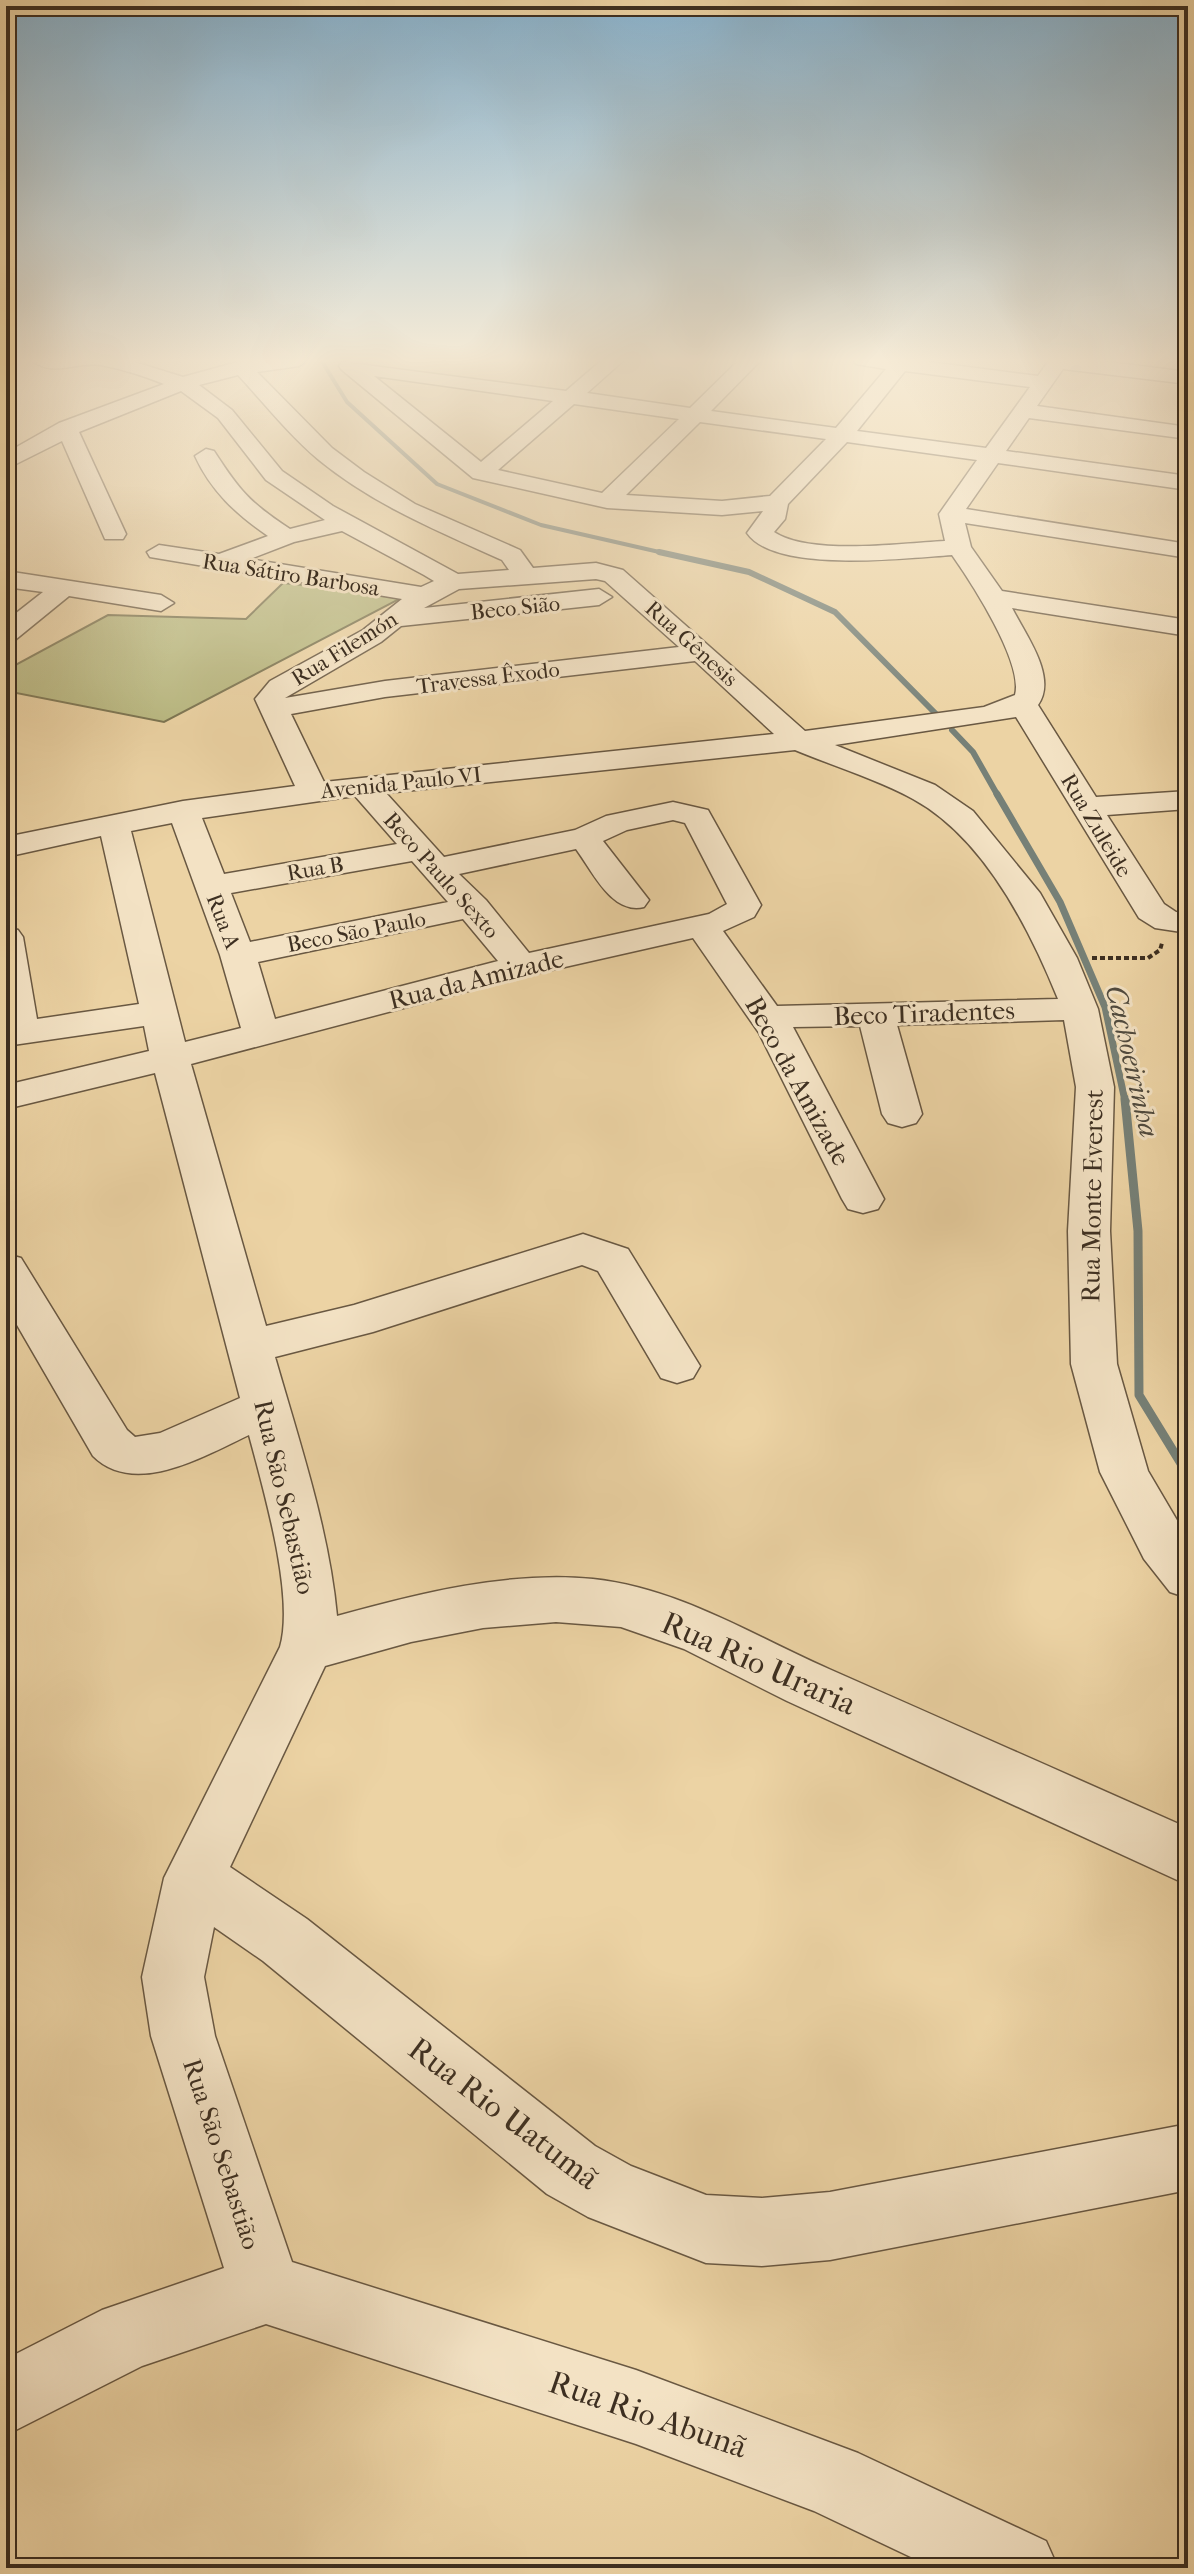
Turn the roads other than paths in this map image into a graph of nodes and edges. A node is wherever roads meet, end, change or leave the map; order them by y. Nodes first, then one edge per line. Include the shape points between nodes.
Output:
1 (90, 480) edge
2 (218, 480) edge
3 (282, 480) edge
4 (361, 480) edge
5 (513, 480) edge
6 (628, 480) edge
7 (798, 480) edge
8 (974, 480) edge
9 (1167, 480) edge
10 (1188, 483) edge
11 (607, 501) junction
12 (777, 502) junction
13 (951, 514) junction
14 (344, 523) junction
15 (114, 534) dead end
16 (286, 537) junction
17 (959, 547) junction
18 (1188, 551) edge
19 (159, 552) dead end
20 (221, 563) junction
21 (525, 575) junction
22 (6, 579) edge
23 (454, 582) junction
24 (64, 588) junction
25 (635, 593) junction
26 (424, 595) junction
27 (994, 597) junction
28 (161, 603) dead end
29 (395, 619) junction
30 (1186, 625) edge
31 (6, 634) edge
32 (704, 652) junction
33 (1023, 704) junction
34 (273, 709) junction
35 (799, 741) junction
36 (363, 786) junction
37 (312, 790) junction
38 (1188, 800) edge
39 (1088, 807) junction
40 (183, 810) junction
41 (114, 825) junction
42 (584, 838) junction
43 (6, 847) edge
44 (428, 859) junction
45 (211, 886) junction
46 (632, 900) dead end
47 (474, 907) junction
48 (1177, 922) edge
49 (702, 926) junction
50 (6, 937) edge
51 (238, 955) junction
52 (520, 966) junction
53 (1080, 1009) junction
54 (876, 1015) junction
55 (767, 1017) junction
56 (261, 1033) junction
57 (13, 1034) edge
58 (166, 1035) junction
59 (6, 1097) edge
60 (902, 1114) dead end
61 (863, 1199) dead end
62 (6, 1269) edge
63 (248, 1347) junction
64 (677, 1366) dead end
65 (264, 1407) junction
66 (1188, 1577) edge
67 (306, 1649) junction
68 (1188, 1857) edge
69 (194, 1878) junction
70 (1188, 2157) edge
71 (266, 2289) junction
72 (6, 2398) edge
73 (1019, 2568) edge

1 - 15 street
2 - 16 street via 248,511
3 - 14 street
4 - 21 street via 407,509 511,555
5 - 11 street
6 - 11 street
7 - 12 street
8 - 13 street
9 - 10 street
11 - 12 street via 722,508
12 - 17 street via 773,519 760,531 763,538 789,545 845,554
13 - 17 street
13 - 18 street
14 - 16 street
14 - 23 street
16 - 20 street
17 - 27 street
19 - 20 street, Rua Sátiro Barbosa
20 - 26 street, Rua Sátiro Barbosa
21 - 23 street, Rua Filemón
21 - 25 street, Rua Gênesis via 605,572
22 - 24 street
23 - 26 street, Rua Filemón
24 - 28 street
24 - 31 street
25 - 29 street, Beco Sião
25 - 32 street, Rua Gênesis
26 - 29 street, Rua Filemón
27 - 30 street
27 - 33 street via 1029,672 1030,696
29 - 34 street, Rua Filemón via 280,687 269,699
32 - 34 street, Travessa Êxodo via 385,689
32 - 35 street, Rua Gênesis
33 - 35 street, Avenida Paulo VI
33 - 39 street, Rua Zuleide
34 - 37 street, Rua Filemón
35 - 36 street, Avenida Paulo VI
35 - 53 street, Rua Monte Everest via 924,792 962,818 1023,893
36 - 37 street, Avenida Paulo VI
36 - 44 street, Beco Paulo Sexto
37 - 40 street, Avenida Paulo VI
38 - 39 street
39 - 48 street, Rua Zuleide via 1151,911
40 - 41 street, Avenida Paulo VI
40 - 45 street, Rua A
41 - 43 street, Avenida Paulo VI
41 - 58 street, Rua São Sebastião
42 - 44 street
42 - 46 street
42 - 49 street, Rua da Amizade via 617,823 673,811 697,817 744,905 720,922
44 - 45 street, Rua B
44 - 47 street, Beco Paulo Sexto
45 - 51 street, Rua A
47 - 51 street, Beco São Paulo
47 - 52 street, Beco Paulo Sexto
49 - 52 street, Rua da Amizade
49 - 55 street, Beco da Amizade
50 - 57 street
51 - 56 street, Rua A
52 - 56 street, Rua da Amizade
53 - 54 street, Beco Tiradentes
53 - 66 street, Rua Monte Everest via 1095,1087 1089,1231 1094,1364 1124,1472 1162,1544
54 - 55 street, Beco Tiradentes
54 - 60 street
55 - 61 street, Beco da Amizade
56 - 58 street, Rua da Amizade
57 - 58 street
58 - 59 street
58 - 63 street, Rua São Sebastião
62 - 65 street via 110,1443 126,1455 141,1457 175,1446
63 - 64 street via 357,1321 583,1249 613,1260
63 - 65 street, Rua São Sebastião
65 - 67 street, Rua São Sebastião via 309,1591 312,1628
67 - 68 street, Rua Rio Uraria via 363,1631 508,1603 596,1602 639,1611 692,1627
67 - 69 street, Rua São Sebastião
69 - 70 street, Rua Rio Uatumã via 285,1940 571,2170 612,2193 706,2229 762,2232 830,2226
69 - 71 street, Rua São Sebastião via 173,1977 181,2021
71 - 72 street via 127,2335
71 - 73 street, Rua Rio Abunã via 636,2407 831,2480

